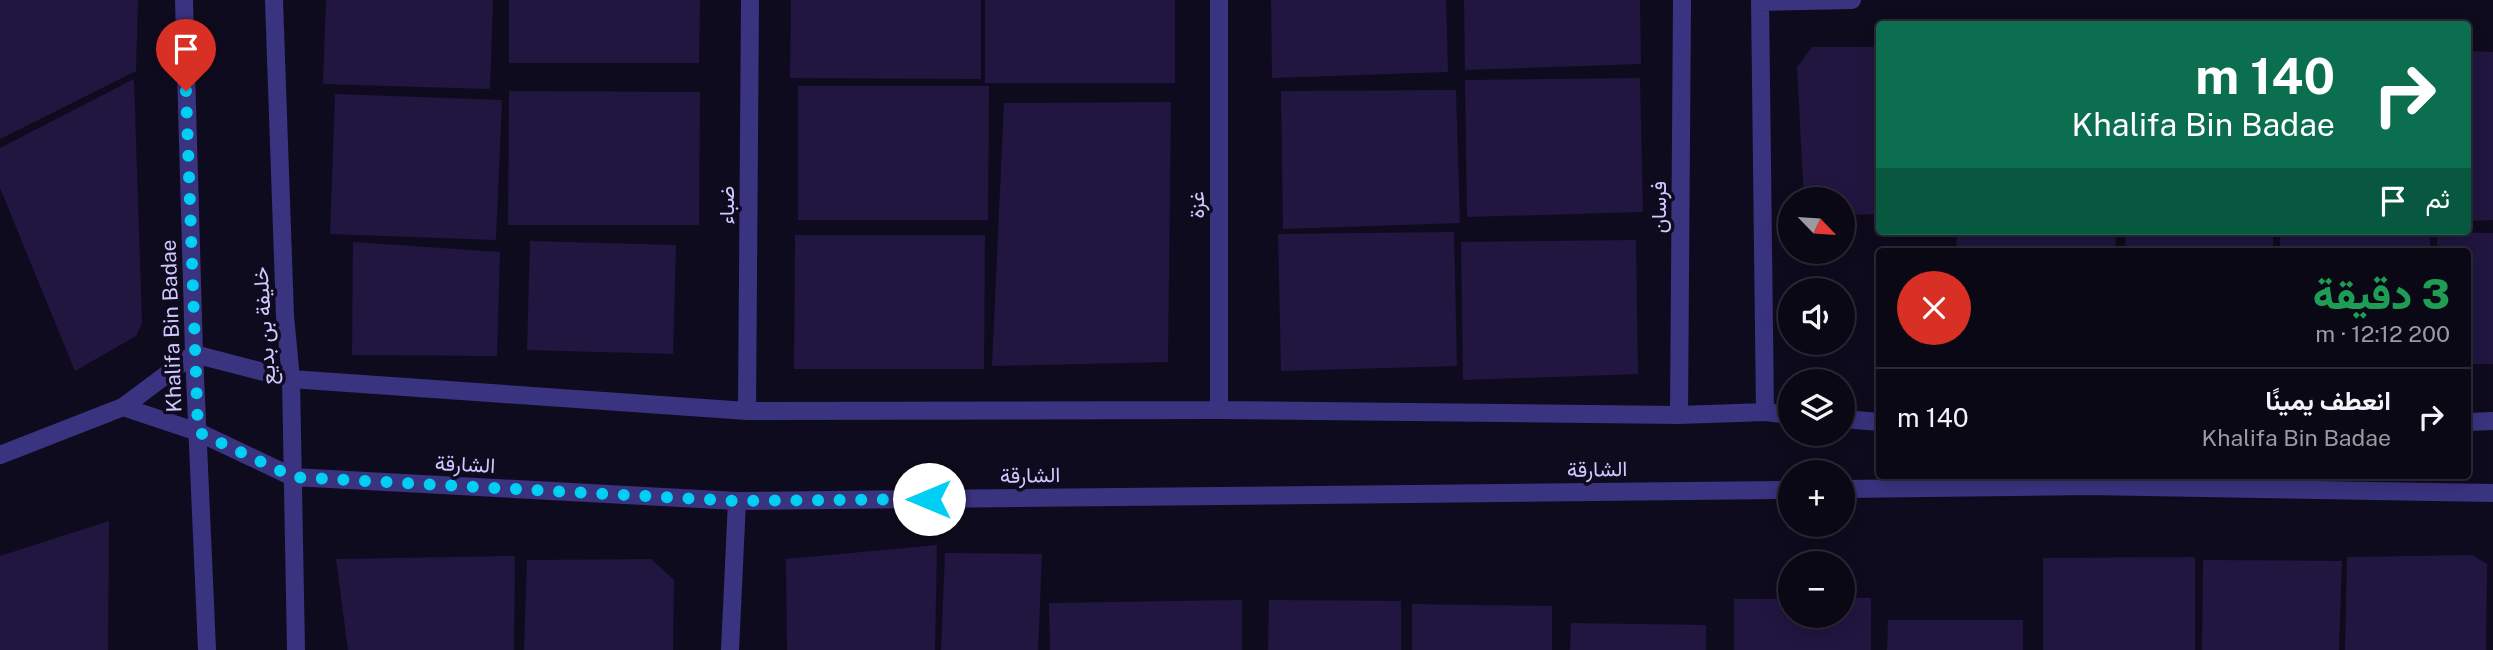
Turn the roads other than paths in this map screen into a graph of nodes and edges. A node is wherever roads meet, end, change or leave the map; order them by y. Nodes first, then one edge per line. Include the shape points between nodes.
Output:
1 (184, 0) edge
2 (274, 0) edge
3 (750, 0) edge
4 (1219, 0) edge
5 (1682, 0) edge
6 (1852, 0) edge
7 (1760, 1) edge
8 (194, 354) junction
9 (291, 379) junction
10 (123, 408) junction
11 (1219, 410) junction
12 (747, 411) junction
13 (1765, 412) junction
14 (1778, 414) edge
15 (1679, 415) junction
16 (1855, 420) edge
17 (2493, 421) edge
18 (1876, 422) edge
19 (2471, 422) edge
20 (198, 432) junction
21 (0, 455) edge
22 (293, 477) junction
23 (2089, 481) edge
24 (1855, 489) edge
25 (1778, 490) edge
26 (2493, 493) edge
27 (737, 501) junction
28 (207, 650) edge
29 (296, 650) edge
30 (730, 650) edge

1 - 8 street, Khalifa Bin Badae
2 - 9 street, خليفة بن بديع
3 - 12 street, ضباء
4 - 11 street, غزة
5 - 15 street, فرسان
6 - 7 street
7 - 13 street
8 - 9 street
8 - 10 street
8 - 20 street, Khalifa Bin Badae
9 - 12 street
9 - 22 street, خليفة بن بديع
10 - 20 street, الشارقة
10 - 21 street
11 - 12 street
11 - 15 street
13 - 14 street
13 - 15 street
16 - 18 street
17 - 19 street
20 - 22 street, الشارقة
20 - 28 street, Khalifa Bin Badae
22 - 27 street, الشارقة
22 - 29 street, خليفة بن بديع
23 - 24 street
23 - 26 street
25 - 27 street, الشارقة
27 - 30 street

